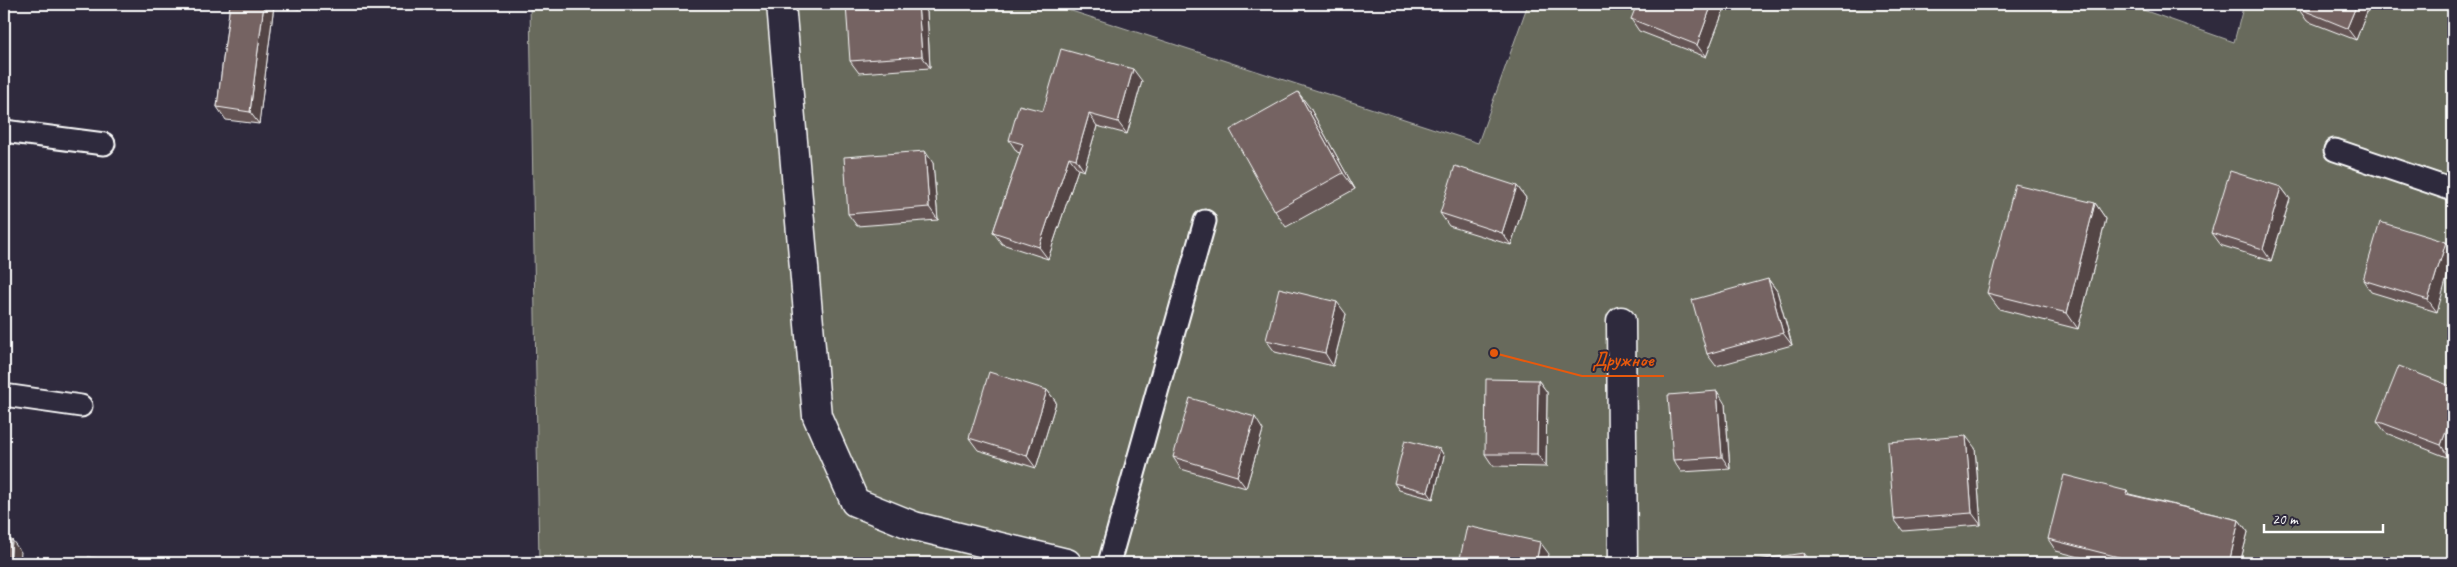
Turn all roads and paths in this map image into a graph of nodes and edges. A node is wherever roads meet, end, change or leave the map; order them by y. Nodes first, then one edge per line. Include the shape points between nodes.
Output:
1 (781, 4) edge
2 (4, 131) edge
3 (104, 144) dead end
4 (2335, 150) dead end
5 (2453, 190) edge
6 (1205, 221) dead end
7 (1621, 321) dead end
8 (4, 395) edge
9 (81, 406) dead end
10 (1067, 563) edge
11 (1110, 563) edge
12 (1623, 563) edge

1 - 10 street via 817,416 855,502 914,526
2 - 3 lane
4 - 5 lane
6 - 11 lane
7 - 12 street
8 - 9 lane

